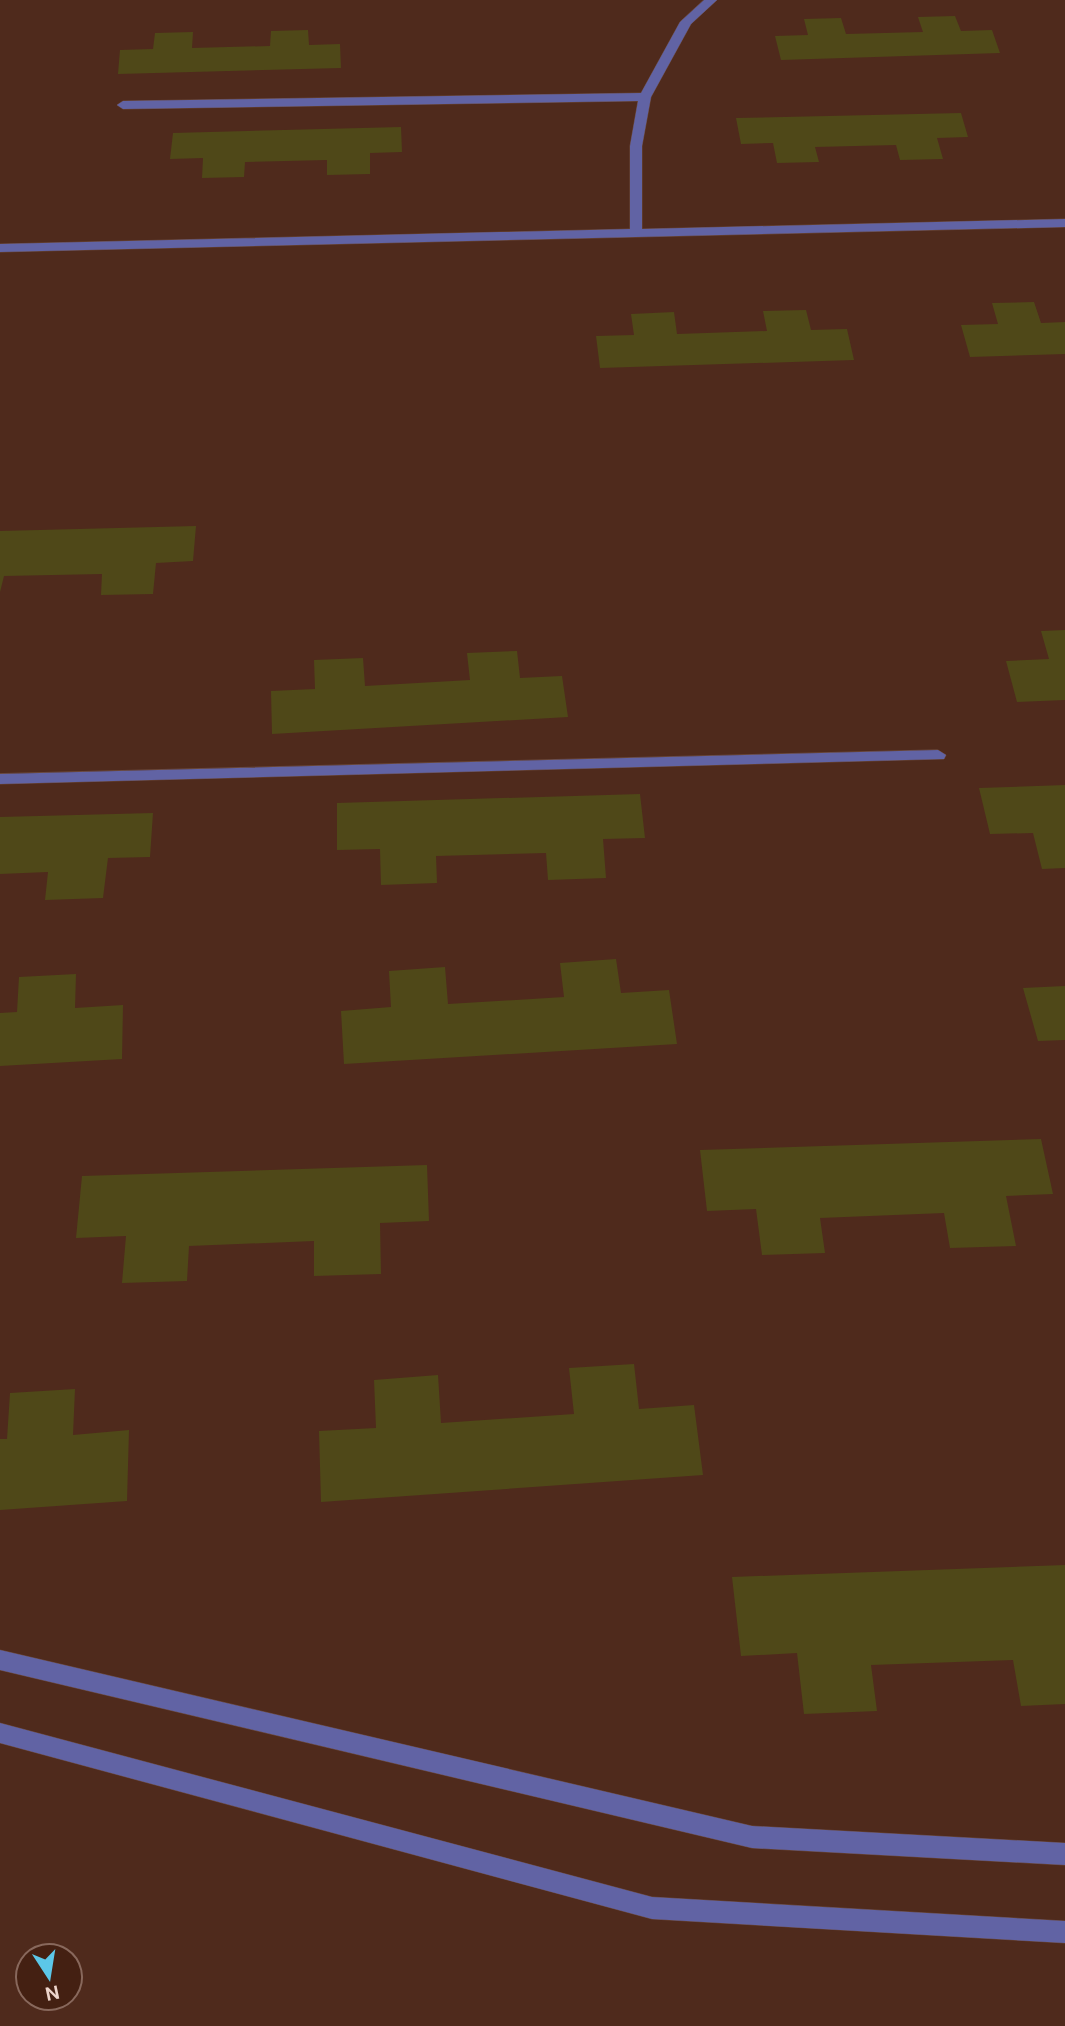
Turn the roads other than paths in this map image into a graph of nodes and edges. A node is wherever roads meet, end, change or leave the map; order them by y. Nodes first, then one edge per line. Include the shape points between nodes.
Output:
1 (711, 0) edge
2 (645, 97) junction
3 (123, 105) dead end
4 (1065, 223) edge
5 (636, 233) junction
6 (0, 248) edge
7 (938, 755) dead end
8 (0, 779) edge
9 (0, 1660) edge
10 (0, 1733) edge
11 (1065, 1854) edge
12 (1065, 1932) edge

1 - 2 street via 686,22
2 - 3 street
2 - 5 street via 636,146
4 - 5 street
5 - 6 street
7 - 8 street
9 - 11 street via 752,1837
10 - 12 street via 652,1908

